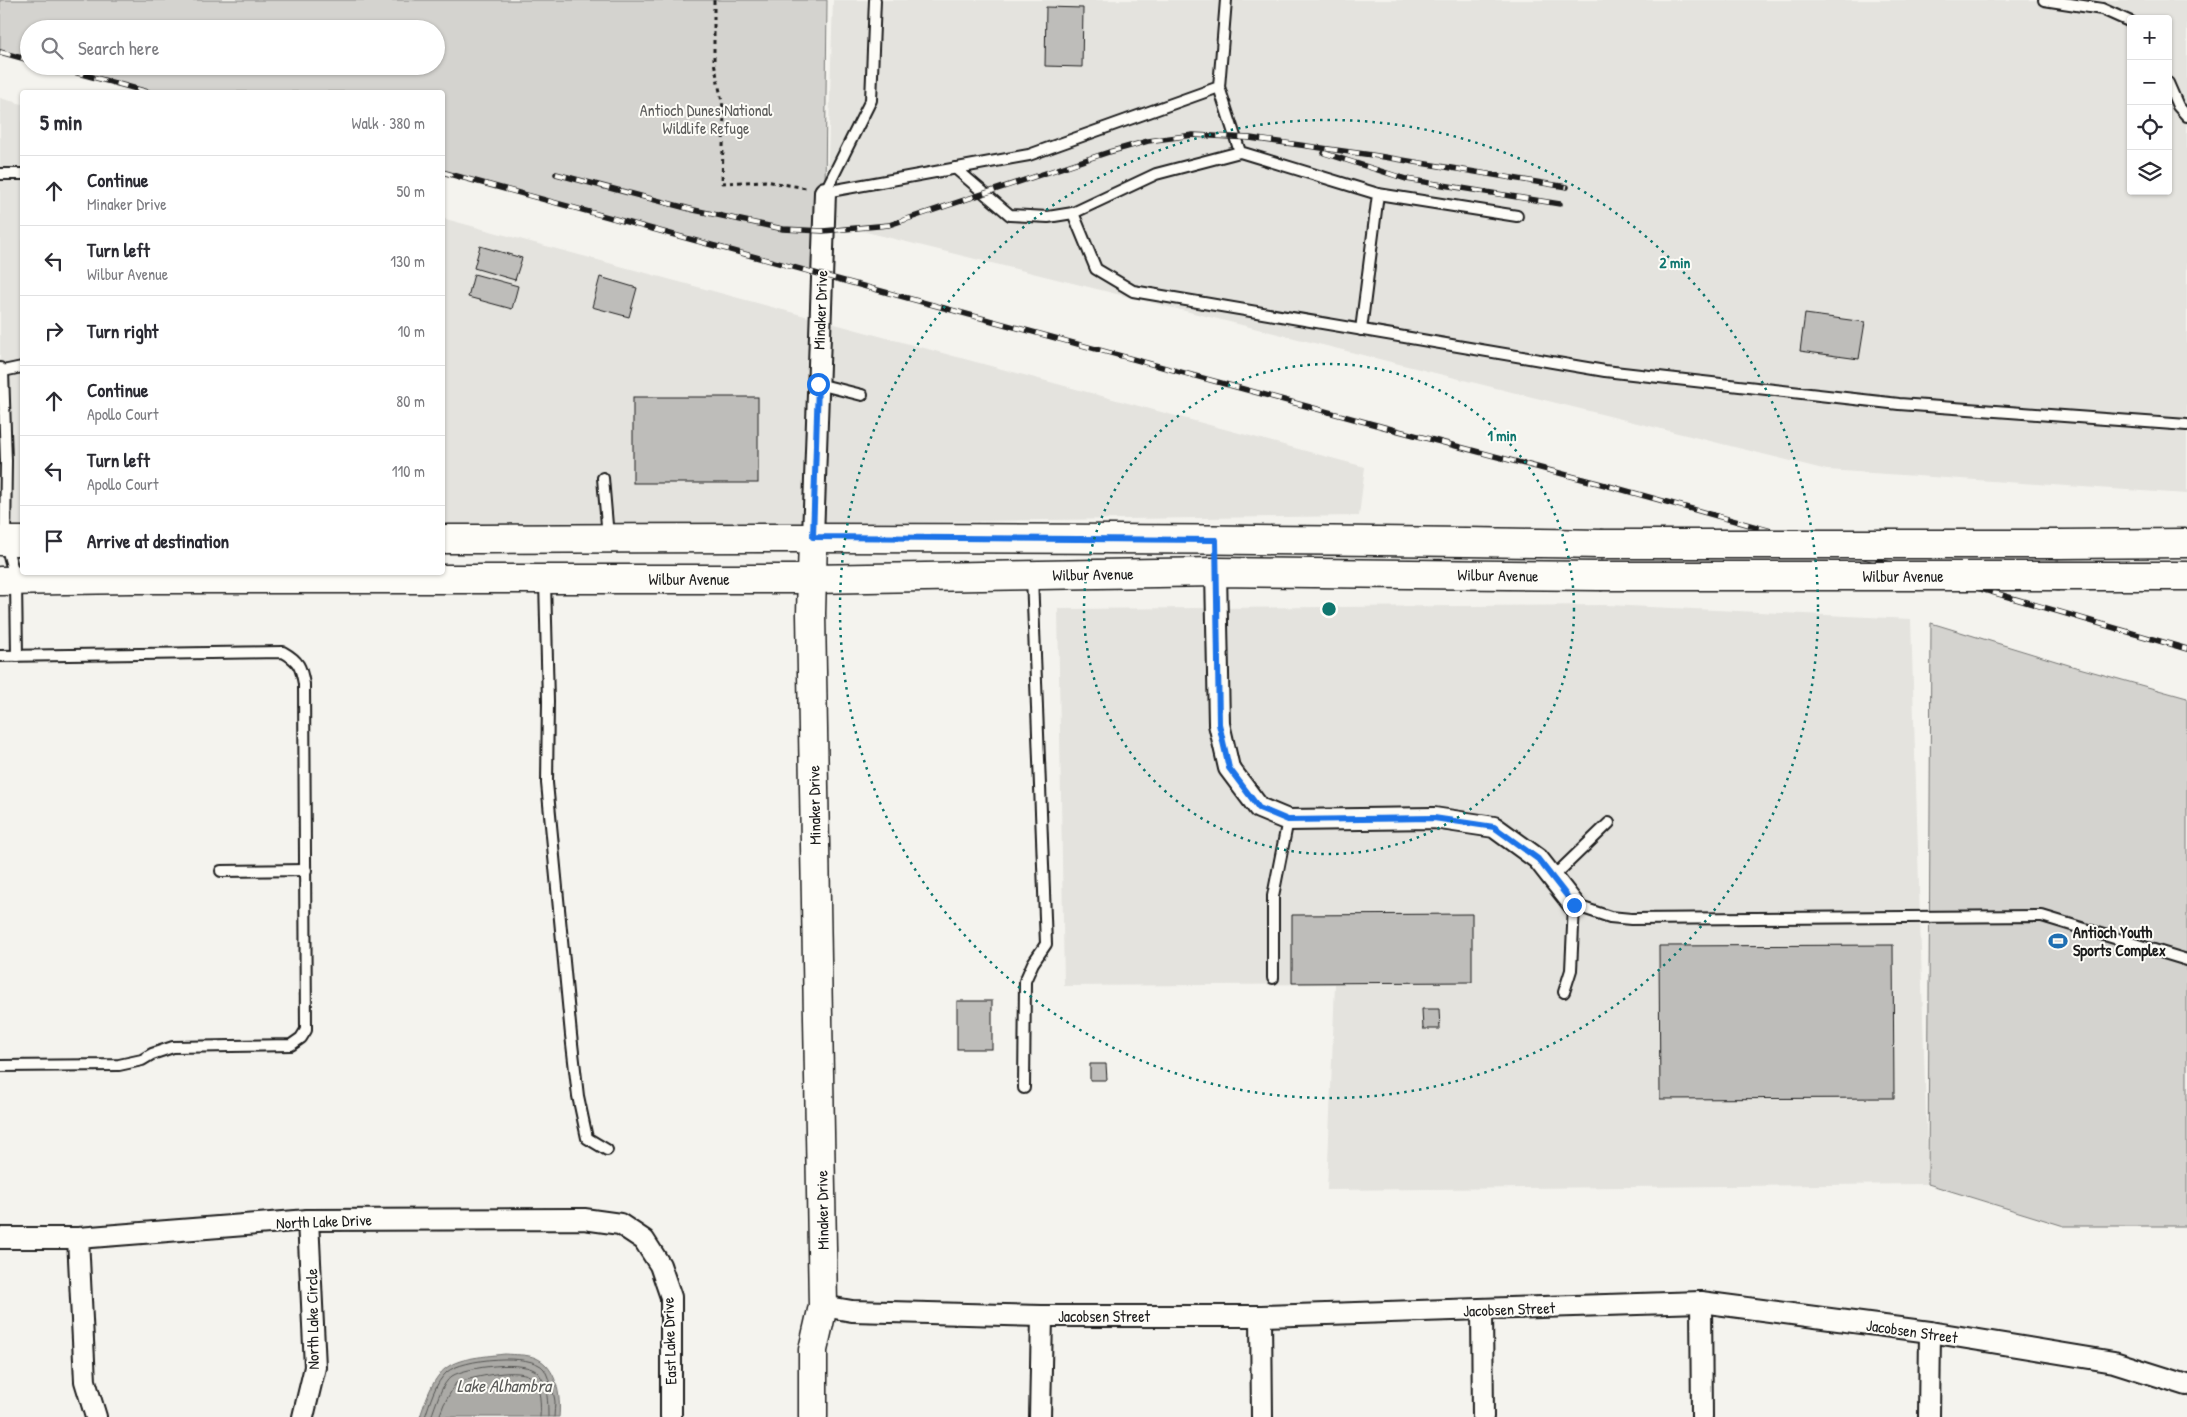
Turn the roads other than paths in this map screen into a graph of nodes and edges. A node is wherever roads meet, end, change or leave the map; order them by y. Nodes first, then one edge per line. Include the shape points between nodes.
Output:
1 (876, 0) edge
2 (1226, 0) edge
3 (2044, 0) edge
4 (2127, 20) edge
5 (1220, 87) junction
6 (2172, 92) edge
7 (2187, 116) edge
8 (1240, 152) junction
9 (955, 168) junction
10 (0, 174) edge
11 (20, 174) edge
12 (825, 192) junction
13 (1378, 194) junction
14 (1073, 214) junction
15 (1517, 216) dead end
16 (1361, 330) junction
17 (20, 367) edge
18 (2, 369) edge
19 (818, 384) junction
20 (862, 395) dead end
21 (2187, 425) edge
22 (603, 478) dead end
23 (813, 537) junction
24 (608, 538) junction
25 (445, 539) edge
26 (1216, 540) junction
27 (2187, 543) edge
28 (7, 545) edge
29 (1216, 572) junction
30 (1032, 575) junction
31 (138, 576) edge
32 (2187, 576) edge
33 (811, 579) junction
34 (545, 580) junction
35 (8, 581) edge
36 (0, 656) edge
37 (17, 656) junction
38 (1288, 820) junction
39 (1609, 823) dead end
40 (306, 870) junction
41 (221, 871) dead end
42 (1552, 878) junction
43 (1574, 905) junction
44 (2187, 960) edge
45 (1273, 978) dead end
46 (1564, 992) dead end
47 (0, 1066) edge
48 (1024, 1088) dead end
49 (608, 1150) dead end
50 (308, 1220) junction
51 (0, 1238) edge
52 (78, 1238) junction
53 (644, 1240) joint
54 (1701, 1302) junction
55 (824, 1306) junction
56 (1482, 1310) junction
57 (1042, 1316) junction
58 (1261, 1316) junction
59 (1930, 1332) junction
60 (2187, 1385) edge
61 (96, 1417) edge
62 (303, 1417) edge
63 (671, 1417) edge
64 (813, 1417) edge
65 (1040, 1417) edge
66 (1262, 1417) edge
67 (1483, 1417) edge
68 (1702, 1417) edge
69 (1929, 1417) edge

1 - 12 lane via 871,100
2 - 5 lane
3 - 4 lane via 2102,9
5 - 8 lane
5 - 9 lane via 1029,155
6 - 7 lane
8 - 13 lane
8 - 14 lane via 1156,174
9 - 12 lane
9 - 14 lane via 1010,214 1048,217
10 - 11 lane
12 - 19 street, Minaker Drive
13 - 15 lane
13 - 16 lane
14 - 16 lane via 1096,269 1133,291
16 - 21 lane via 1605,371 1899,404
17 - 18 lane
18 - 28 lane
19 - 20 lane
19 - 23 street, Minaker Drive
22 - 24 lane
23 - 24 main road, Wilbur Avenue
23 - 26 main road, Wilbur Avenue
23 - 33 main road, Minaker Drive
24 - 25 main road, Wilbur Avenue
26 - 27 main road, Wilbur Avenue, bridge via 1600,544
26 - 29 main road
28 - 35 lane
29 - 30 main road, Wilbur Avenue
29 - 32 main road, Wilbur Avenue, bridge
29 - 38 street via 1219,724 1229,768 1259,808
30 - 33 main road, Wilbur Avenue
30 - 48 lane via 1046,944 1025,981
31 - 34 main road, Wilbur Avenue
31 - 35 main road, Wilbur Avenue
33 - 34 main road, Wilbur Avenue
33 - 55 main road, Minaker Drive
34 - 49 lane via 547,783 571,1035 587,1138
35 - 37 lane
36 - 37 lane
37 - 40 lane via 283,652 294,658 302,669 304,684
38 - 42 street via 1434,818 1494,827 1538,859
38 - 45 lane via 1273,896
39 - 42 lane
40 - 41 lane
40 - 47 lane via 306,1030 291,1045 173,1047 119,1066
42 - 43 street
43 - 44 lane via 1610,917 1631,919 2042,916
43 - 46 lane via 1571,970
50 - 52 street, North Lake Drive
50 - 53 street, North Lake Drive via 584,1219 620,1224
50 - 62 street, North Lake Circle via 316,1367
51 - 52 street, North Lake Drive
52 - 61 street via 85,1381
53 - 63 street, East Lake Drive via 660,1265 671,1297
54 - 56 street, Jacobsen Street
54 - 59 street, Jacobsen Street
54 - 68 street
55 - 57 street, Jacobsen Street via 852,1311
55 - 64 main road, Minaker Drive via 813,1350
56 - 58 street, Jacobsen Street
56 - 67 street
57 - 58 street, Jacobsen Street
57 - 65 street
58 - 66 street
59 - 60 street, Jacobsen Street via 2114,1362
59 - 69 street

